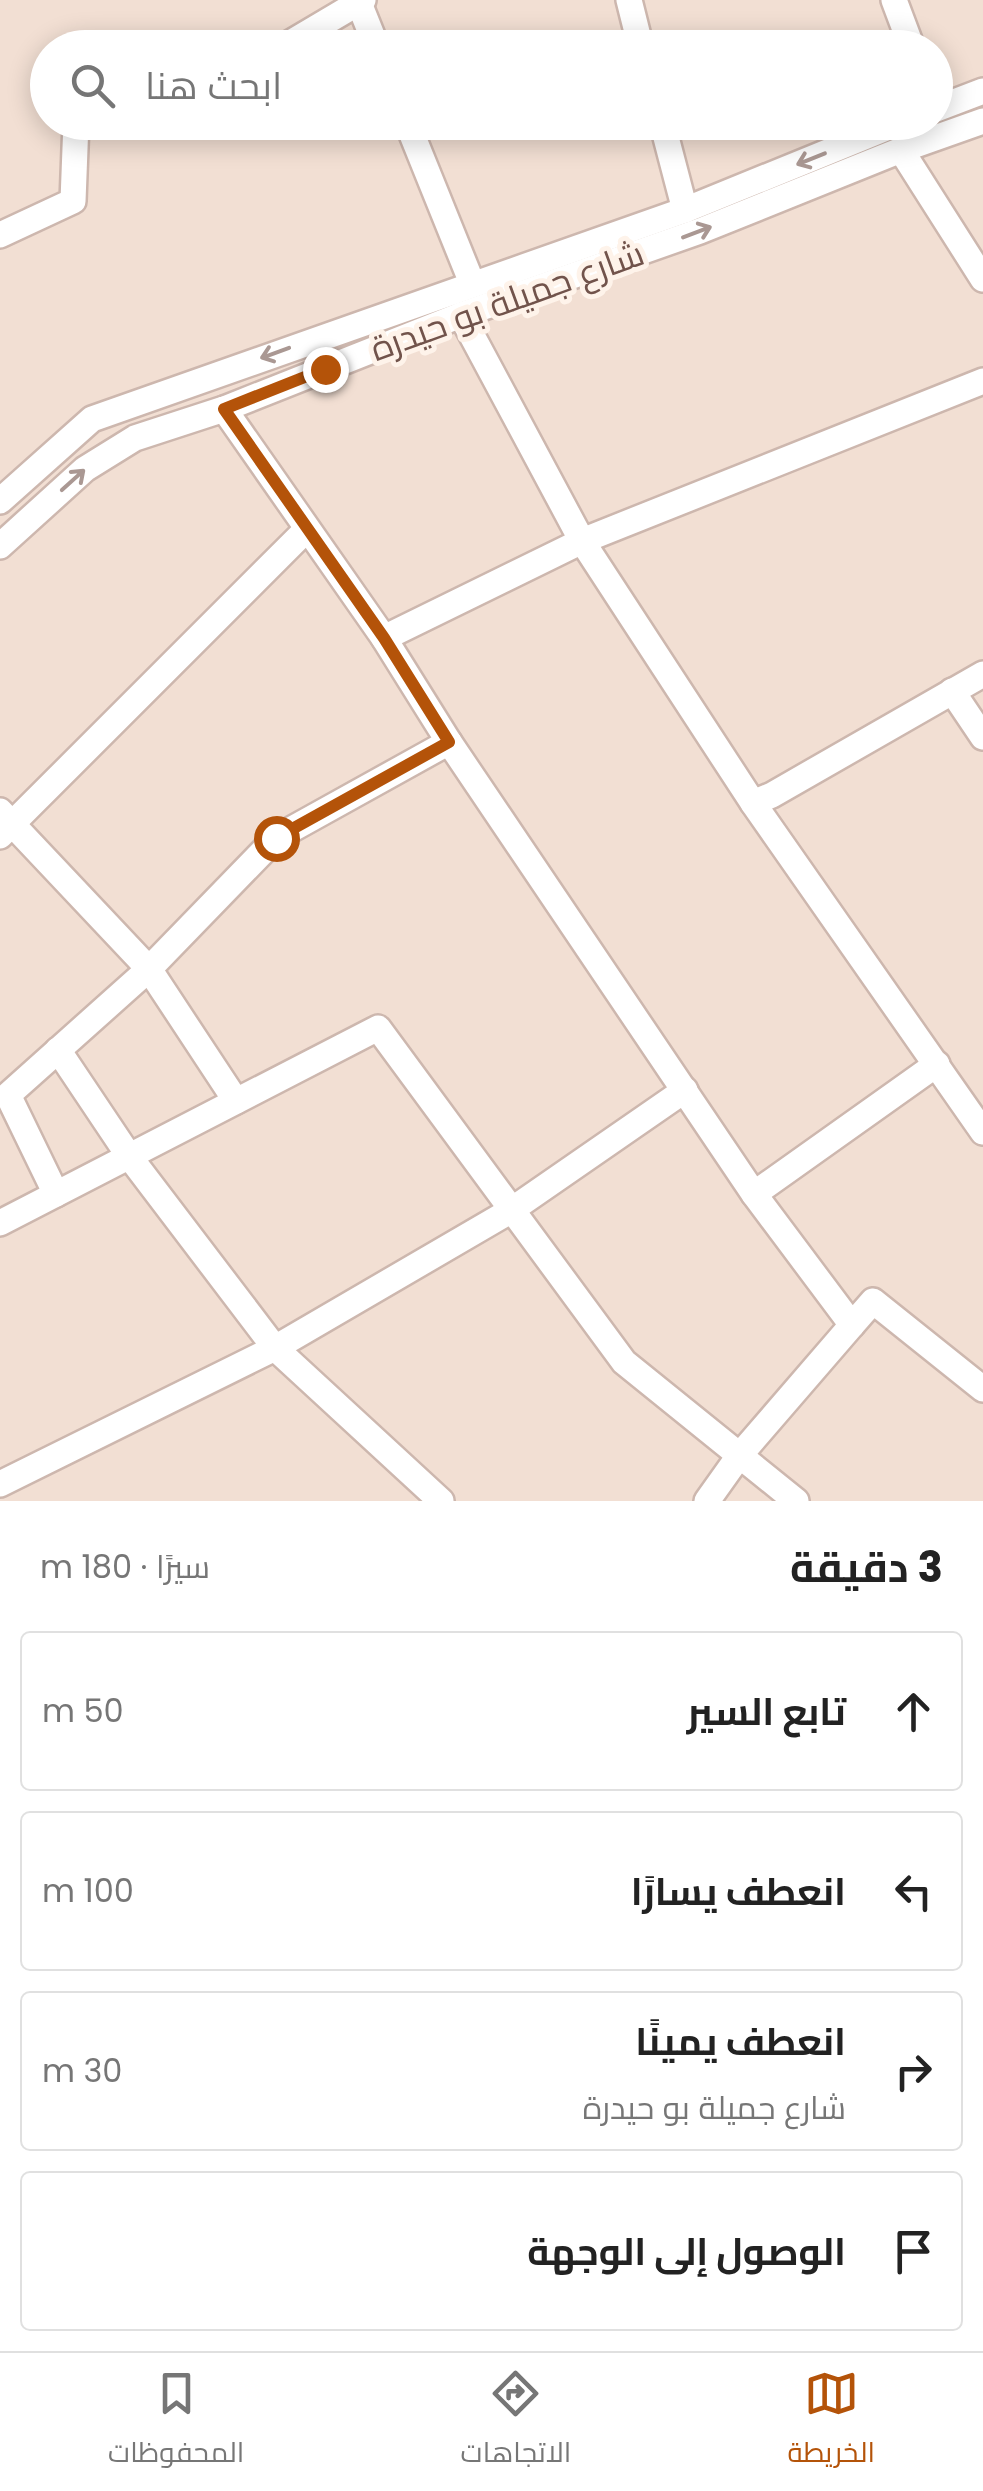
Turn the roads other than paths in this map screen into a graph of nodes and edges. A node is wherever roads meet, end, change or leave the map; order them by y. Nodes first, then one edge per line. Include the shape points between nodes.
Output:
1 (628, 0) edge
2 (894, 0) edge
3 (361, 2) edge
4 (313, 30) edge
5 (371, 30) edge
6 (637, 30) edge
7 (905, 30) edge
8 (983, 91) edge
9 (953, 102) edge
10 (983, 121) edge
11 (953, 132) edge
12 (75, 140) edge
13 (414, 140) edge
14 (667, 140) edge
15 (857, 140) edge
16 (929, 140) edge
17 (901, 150) junction
18 (686, 210) junction
19 (0, 235) edge
20 (983, 279) edge
21 (472, 283) junction
22 (461, 315) junction
23 (983, 381) edge
24 (224, 409) junction
25 (0, 501) edge
26 (306, 530) junction
27 (582, 540) junction
28 (0, 546) edge
29 (384, 638) junction
30 (983, 674) edge
31 (952, 692) junction
32 (983, 737) edge
33 (449, 742) junction
34 (752, 803) junction
35 (4, 824) edge
36 (149, 969) junction
37 (58, 1050) junction
38 (937, 1064) junction
39 (686, 1090) junction
40 (236, 1101) junction
41 (983, 1132) edge
42 (129, 1156) junction
43 (56, 1194) junction
44 (754, 1194) junction
45 (510, 1210) junction
46 (0, 1223) edge
47 (852, 1325) junction
48 (275, 1348) junction
49 (983, 1389) edge
50 (740, 1456) junction
51 (0, 1484) edge
52 (428, 1497) edge
53 (707, 1501) edge
54 (796, 1501) edge

1 - 6 street
2 - 7 street
3 - 4 street
3 - 5 street
8 - 9 street
10 - 11 street, شارع جميلة بو حيدرة
12 - 19 street via 73,200
13 - 21 street
14 - 18 street
15 -> 18 street
16 - 17 street, شارع جميلة بو حيدرة
17 - 20 street
22 -> 17 street, شارع جميلة بو حيدرة via 700,232
18 - 21 street
21 -> 25 street via 92,419
22 - 24 street, شارع جميلة بو حيدرة
22 - 27 street
23 - 27 street
24 - 26 street
28 -> 24 street, شارع جميلة بو حيدرة via 112,451
26 - 29 street
26 - 35 street
27 - 29 street
27 - 34 street
29 - 33 street
30 - 31 street
31 - 32 street
31 - 34 street
33 - 36 street via 276,838
33 - 39 street
34 - 38 street
35 - 36 street
36 - 37 street
36 - 40 street
37 - 42 street
37 - 43 street via 8,1096
38 - 41 street
38 - 44 street
39 - 44 street
39 - 45 street
40 - 42 street
40 - 45 street via 378,1028
42 - 43 street
42 - 48 street
43 - 46 street
44 - 47 street
45 - 48 street
45 - 50 street via 624,1362
47 - 49 street via 873,1301
47 - 50 street
48 - 51 street
48 - 52 street
50 - 53 street
50 - 54 street

